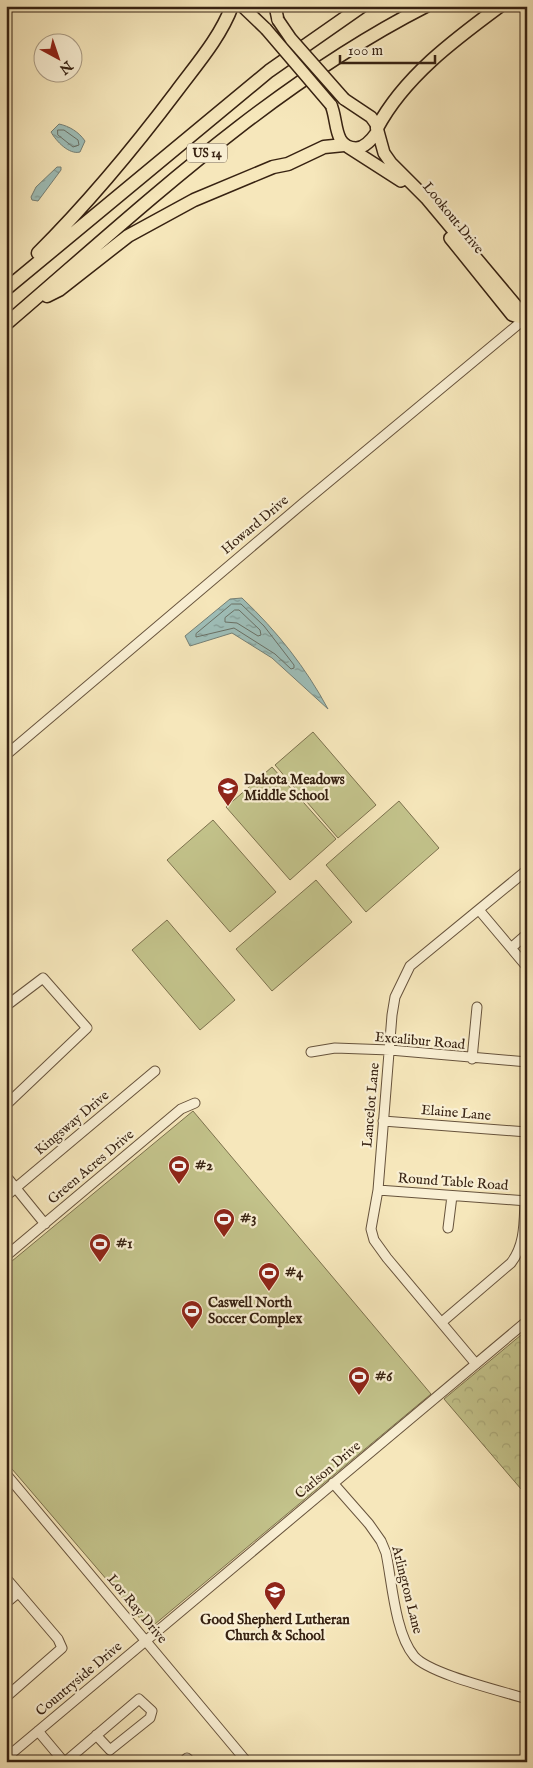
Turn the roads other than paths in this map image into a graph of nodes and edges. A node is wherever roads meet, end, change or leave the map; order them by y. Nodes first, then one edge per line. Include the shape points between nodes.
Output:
1 (232, 6) edge
2 (242, 6) edge
3 (275, 6) edge
4 (362, 6) edge
5 (426, 6) edge
6 (500, 6) edge
7 (377, 130) junction
8 (346, 146) junction
9 (9, 286) edge
10 (22, 310) junction
11 (526, 320) edge
12 (6, 324) edge
13 (6, 755) edge
14 (527, 870) edge
15 (479, 910) junction
16 (527, 934) edge
17 (511, 948) junction
18 (527, 966) edge
19 (6, 1006) edge
20 (477, 1007) dead end
21 (390, 1050) junction
22 (311, 1052) dead end
23 (472, 1059) junction
24 (527, 1062) edge
25 (155, 1071) dead end
26 (195, 1104) dead end
27 (6, 1105) edge
28 (383, 1121) junction
29 (527, 1132) edge
30 (6, 1176) edge
31 (16, 1187) junction
32 (378, 1190) junction
33 (6, 1196) edge
34 (452, 1196) junction
35 (526, 1201) edge
36 (45, 1224) junction
37 (448, 1228) dead end
38 (6, 1256) edge
39 (527, 1321) edge
40 (442, 1322) junction
41 (476, 1364) junction
42 (6, 1474) edge
43 (333, 1483) junction
44 (6, 1578) edge
45 (18, 1593) junction
46 (6, 1603) edge
47 (146, 1641) junction
48 (6, 1697) edge
49 (527, 1699) edge
50 (38, 1731) junction
51 (96, 1735) junction
52 (6, 1758) edge
53 (64, 1762) edge
54 (183, 1762) edge
55 (191, 1762) edge
56 (247, 1762) edge

1 - 9 highway, US 14 via 208,49 123,162
2 - 8 main road, bridge via 331,105 339,138
3 - 7 main road, Lookout Drive, bridge via 278,20 290,39 344,99 371,117
4 - 9 highway, US 14 via 261,77
5 - 10 highway, US 14 via 331,62 254,116
6 - 7 highway via 450,45 405,87
7 - 8 main road via 365,146
7 - 11 main road, Lookout Drive via 384,153 391,163 426,198
8 - 10 highway via 324,147 194,200 128,236 59,290
8 - 11 main road, Lookout Drive via 386,169 406,185 512,314
10 - 12 highway, US 14
11 - 13 street, Howard Drive via 302,504
14 - 15 street, Lancelot Lane
15 - 17 street
15 - 21 street, Lancelot Lane via 410,966 395,998
16 - 17 street
17 - 18 street
19 - 27 street via 43,978 87,1028
20 - 23 street
21 - 22 street, Excalibur Road via 335,1048
21 - 23 street, Excalibur Road
21 - 28 street, Lancelot Lane
23 - 24 street, Excalibur Road
25 - 31 street, Kingsway Drive
26 - 36 street, Green Acres Drive via 181,1109
28 - 29 street, Elaine Lane
28 - 32 street, Lancelot Lane
30 - 31 street
31 - 33 street, Kingsway Drive
31 - 36 street
32 - 34 street, Round Table Road
32 - 40 street, Lancelot Lane via 371,1229 374,1240
34 - 35 street, Round Table Road
34 - 37 street
35 - 40 street via 518,1255
36 - 38 street, Green Acres Drive
39 - 41 street, Carlson Drive
40 - 41 street, Lancelot Lane
41 - 43 street, Carlson Drive
42 - 47 street, Lor Ray Drive
43 - 47 street, Carlson Drive
43 - 49 street, Arlington Lane via 381,1541 403,1636 415,1658 438,1671
44 - 45 street
45 - 46 street
45 - 48 street via 62,1648
47 - 50 street, Countryside Drive
47 - 56 street, Lor Ray Drive
50 - 52 street, Countryside Drive
50 - 53 street
51 - 51 street via 110,1750 150,1718 152,1711 139,1699
51 - 53 street
54 - 55 street via 188,1758

